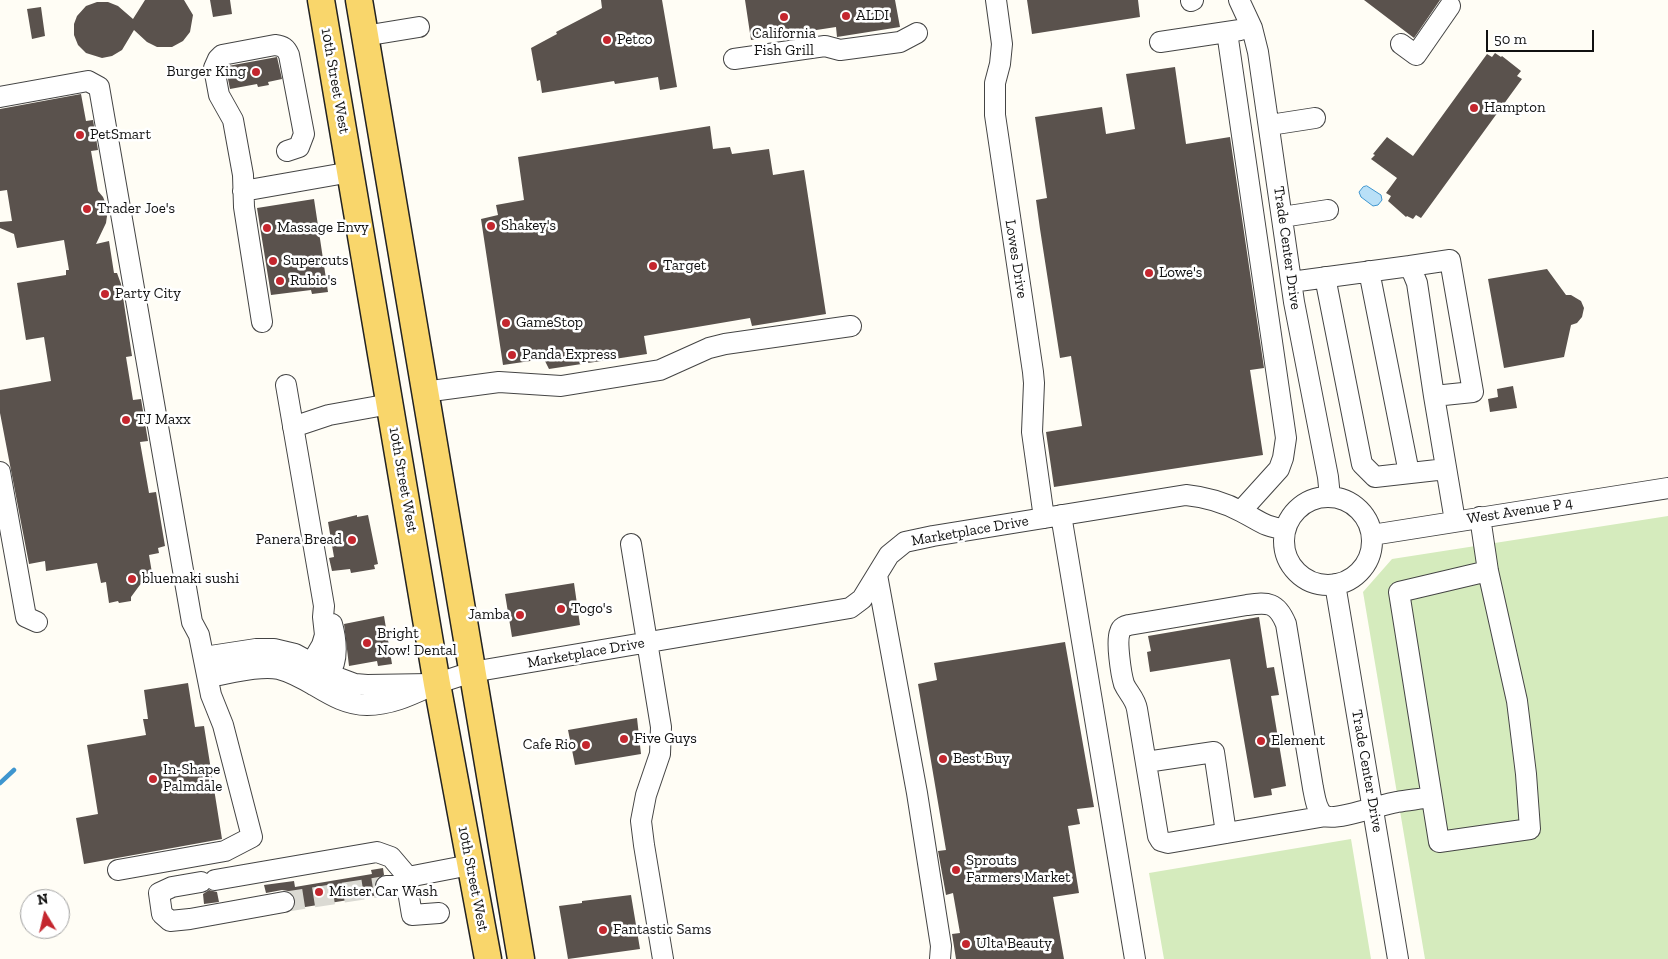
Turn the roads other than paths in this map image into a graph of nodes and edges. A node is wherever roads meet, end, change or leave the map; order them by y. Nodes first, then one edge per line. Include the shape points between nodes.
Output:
1 (321, 0) edge
2 (359, 0) edge
3 (996, 0) edge
4 (1239, 0) edge
5 (1450, 6) dead end
6 (419, 27) dead end
7 (1252, 28) junction
8 (1227, 32) junction
9 (917, 33) dead end
10 (364, 36) junction
11 (1160, 42) dead end
12 (1401, 44) dead end
13 (734, 59) dead end
14 (0, 97) edge
15 (1315, 118) dead end
16 (1270, 125) junction
17 (287, 151) dead end
18 (351, 172) junction
19 (244, 190) junction
20 (355, 198) junction
21 (1328, 210) dead end
22 (1282, 217) junction
23 (1410, 266) junction
24 (1369, 271) junction
25 (1325, 277) junction
26 (1291, 282) junction
27 (262, 322) dead end
28 (851, 326) dead end
29 (286, 385) dead end
30 (424, 392) junction
31 (1434, 396) junction
32 (390, 404) junction
33 (293, 427) junction
34 (1446, 469) junction
35 (0, 472) edge
36 (1409, 474) junction
37 (1668, 488) edge
38 (1330, 497) junction
39 (1241, 511) junction
40 (1053, 516) junction
41 (1480, 518) junction
42 (1455, 521) junction
43 (446, 525) junction
44 (1286, 529) junction
45 (1372, 535) junction
46 (631, 544) dead end
47 (1488, 571) junction
48 (877, 575) junction
49 (1335, 584) junction
50 (324, 606) junction
51 (37, 622) dead end
52 (646, 642) junction
53 (204, 658) junction
54 (312, 662) junction
55 (329, 672) junction
56 (472, 672) junction
57 (208, 677) junction
58 (437, 684) junction
59 (313, 685) junction
60 (1146, 762) junction
61 (1432, 797) junction
62 (1373, 810) junction
63 (1326, 816) junction
64 (1226, 833) junction
65 (470, 865) junction
66 (118, 870) dead end
67 (408, 881) junction
68 (386, 886) tunnel mouth
69 (284, 902) tunnel mouth
70 (439, 913) dead end
71 (488, 959) edge
72 (521, 959) edge
73 (662, 959) edge
74 (940, 959) edge
75 (1135, 959) edge
76 (1398, 959) edge

1 - 18 main road, 10th Street West
2 - 10 main road
3 - 40 street, Lowes Drive via 1002,44 994,115 1033,372 1032,432
4 - 7 street, Trade Center Drive
5 - 12 street via 1416,54
6 - 10 street
7 - 8 street
7 - 16 street, Trade Center Drive
8 - 11 street
8 - 39 street via 1286,432 1279,469
9 - 13 street via 900,42 840,50 825,46
10 - 30 main road
14 - 53 street via 88,81 99,87 192,622 198,631
15 - 16 street
16 - 22 street, Trade Center Drive
17 - 19 street via 299,147 304,134 286,49 275,45 218,59 214,68 219,95 234,120
18 - 19 street
18 - 20 main road, 10th Street West
19 - 27 street
20 - 30 main road via 382,258 401,367
20 - 32 main road, 10th Street West
21 - 22 street
22 - 26 street, Trade Center Drive
23 - 24 street
23 - 31 street via 1418,283
23 - 31 street via 1450,260 1473,392
24 - 25 street
24 - 36 street
25 - 26 street
25 - 36 street via 1362,464 1375,477
26 - 38 street, Trade Center Drive
28 - 30 street via 725,344 660,370 561,386 499,382
29 - 33 street
30 - 43 main road
31 - 34 street
32 - 33 street via 329,415
32 - 43 main road via 410,425 421,476
32 - 58 main road, 10th Street West
33 - 50 street
34 - 36 street
34 - 42 street
35 - 51 street via 26,618
37 - 41 street, West Avenue P 4
38 - 44 street via 1317,498 1303,505 1292,516
38 - 45 street via 1345,500 1358,508
39 - 40 street, Marketplace Drive via 1208,498 1186,495
39 - 44 street, Marketplace Drive via 1268,527
40 - 48 street, Marketplace Drive via 905,542 889,555
40 - 75 street, Lowes Drive
41 - 42 street, West Avenue P 4
41 - 47 street
42 - 45 street, West Avenue P 4
43 - 56 main road
44 - 49 street via 1284,541 1294,569 1306,579 1320,584
45 - 49 street via 1369,556 1362,570
46 - 52 street
47 - 61 street via 1399,592
47 - 61 street via 1517,701 1530,829 1439,842
48 - 52 street, Marketplace Drive via 862,599 850,608
48 - 74 street via 918,797 941,946
49 - 62 street, Trade Center Drive
50 - 54 street via 325,635
50 - 55 street via 336,641
52 - 56 street, Marketplace Drive
52 - 73 street via 661,727 660,754 646,795 642,821
53 - 54 street via 268,648 290,652
53 - 57 street
54 - 55 street
54 - 59 street
55 - 58 street via 360,685
55 - 59 street
56 - 58 street, Marketplace Drive
56 - 72 main road
57 - 59 street via 272,668
57 - 66 street via 252,837 224,851
58 - 59 street via 402,700 366,705 342,701
58 - 65 main road, 10th Street West
60 - 63 street via 1136,702 1124,683 1118,645 1122,628 1264,603 1276,607 1286,624 1315,797
60 - 64 street via 1161,841
60 - 64 street via 1214,752
61 - 62 street via 1395,802
62 - 63 street
62 - 76 street, Trade Center Drive
63 - 64 street
65 - 67 street
65 - 71 main road, 10th Street West
67 - 68 street
67 - 69 street via 391,857 377,852 172,887 159,893 162,914 176,929 190,920
67 - 70 street via 412,915

